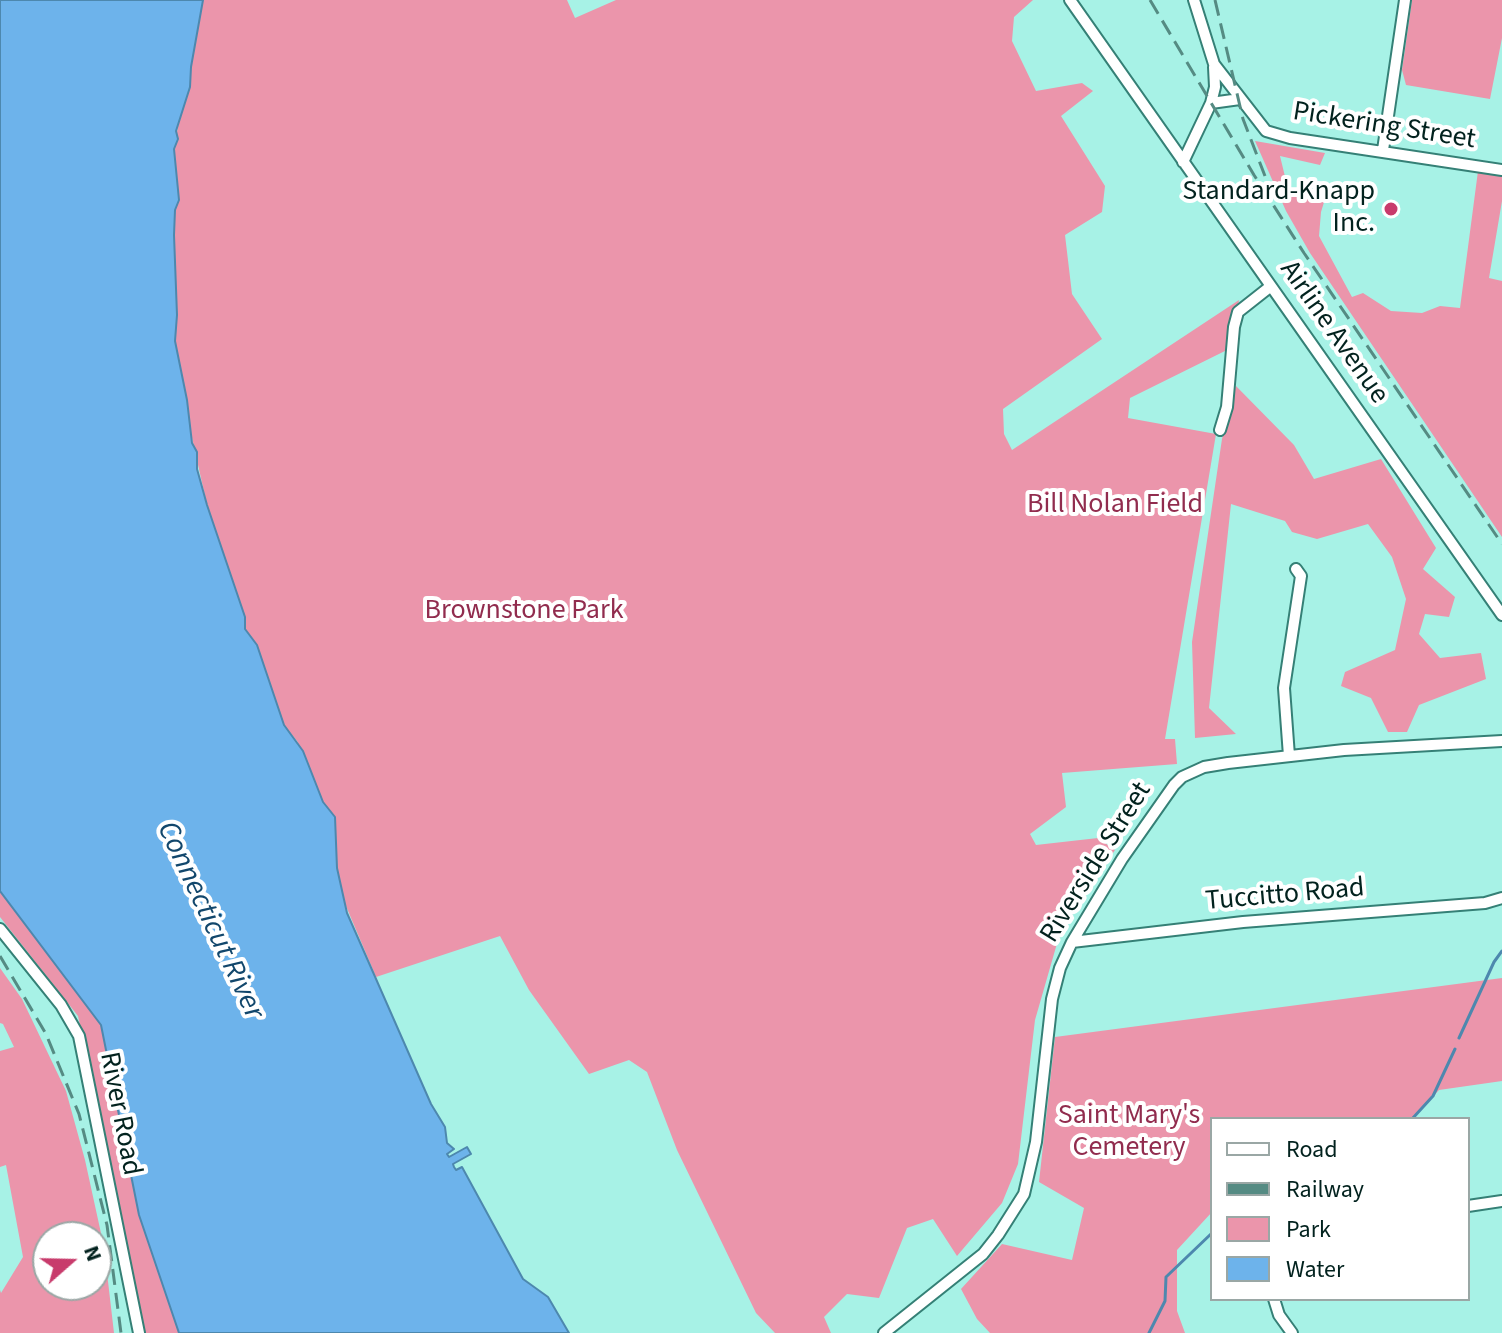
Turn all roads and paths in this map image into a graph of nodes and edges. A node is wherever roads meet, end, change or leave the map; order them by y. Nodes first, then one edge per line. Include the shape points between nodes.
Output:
1 (1070, 0) edge
2 (1194, 0) edge
3 (1405, 0) edge
4 (1214, 64) junction
5 (1240, 99) junction
6 (1211, 103) junction
7 (1383, 150) junction
8 (1183, 162) junction
9 (1502, 170) edge
10 (1271, 286) junction
11 (1220, 430) dead end
12 (1296, 569) dead end
13 (1502, 615) edge
14 (1502, 741) edge
15 (1289, 756) junction
16 (1502, 898) edge
17 (0, 929) edge
18 (1072, 942) junction
19 (4, 945) edge
20 (1502, 1201) edge
21 (1470, 1206) edge
22 (1275, 1301) edge
23 (139, 1333) edge
24 (884, 1333) edge
25 (1292, 1333) edge

1 - 8 street, Airline Avenue
2 - 4 street, Pickering Street
3 - 7 street
4 - 5 street, Pickering Street
4 - 6 street
5 - 6 street
5 - 7 street, Pickering Street via 1260,125 1278,136
6 - 8 street
7 - 9 street, Pickering Street
8 - 10 street, Airline Avenue
10 - 11 street via 1238,312
10 - 13 street, Airline Avenue
12 - 15 street via 1301,576 1284,688
14 - 15 street, Riverside Street
15 - 18 street, Riverside Street via 1216,765 1182,777 1122,859
16 - 18 street, Tuccitto Road
17 - 19 street, River Road
18 - 24 street, Riverside Street via 1052,999 1036,1142 1024,1194 983,1254
19 - 23 street, River Road via 61,1005 79,1036
20 - 21 street
22 - 25 street

